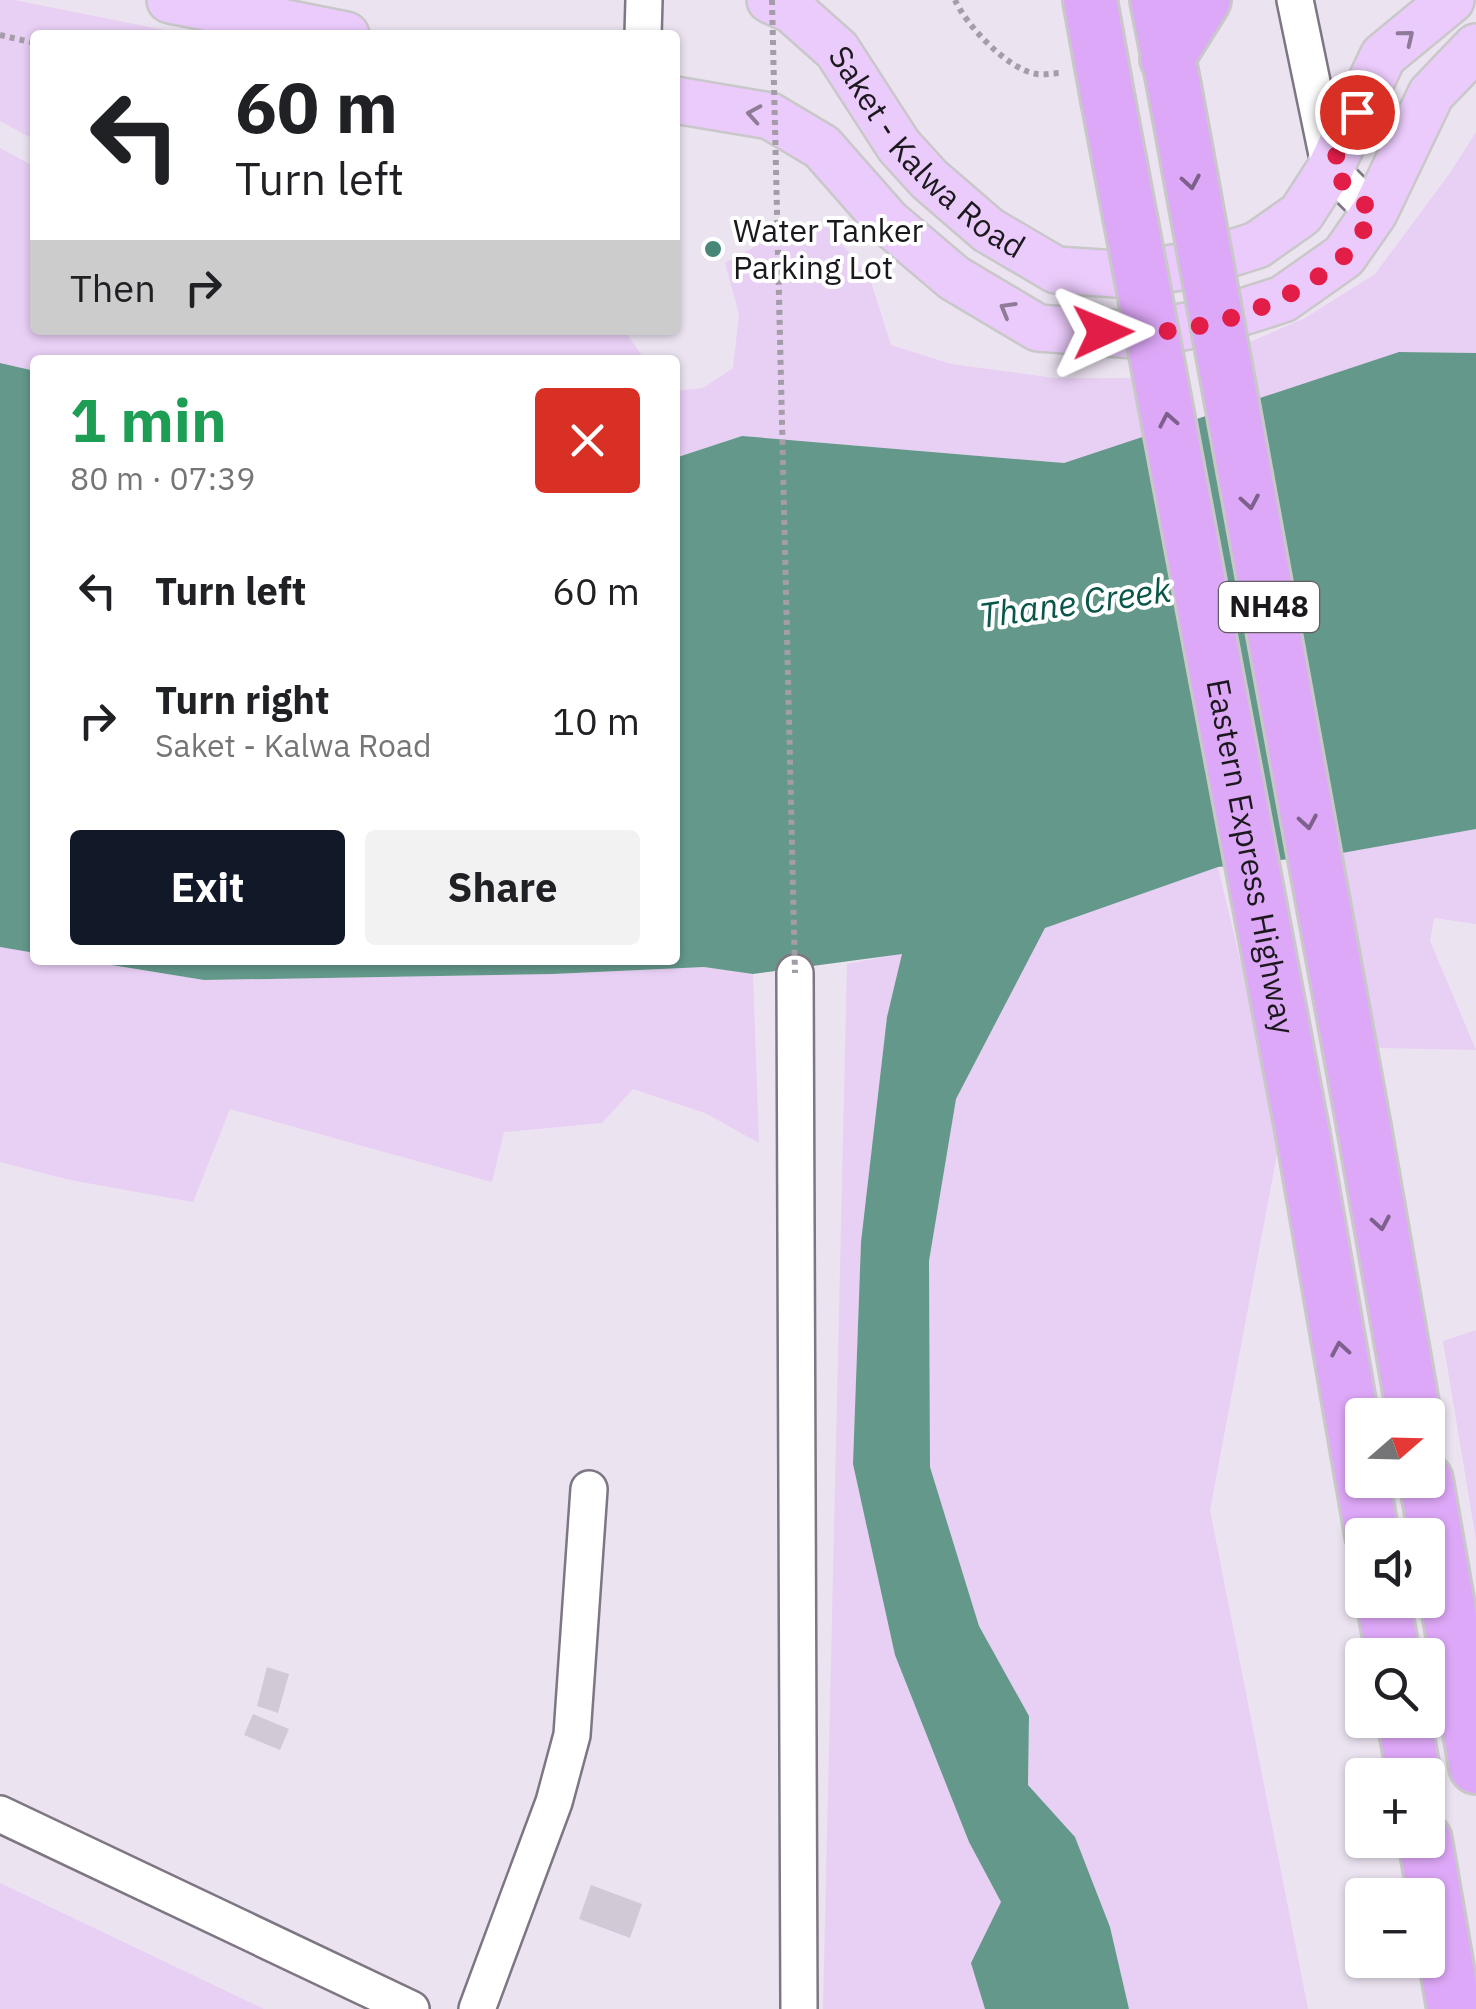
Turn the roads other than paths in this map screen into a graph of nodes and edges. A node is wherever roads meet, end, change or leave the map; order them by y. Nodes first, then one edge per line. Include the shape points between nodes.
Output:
1 (170, 0) edge
2 (644, 0) edge
3 (771, 0) edge
4 (1090, 0) edge
5 (1157, 0) edge
6 (1204, 0) edge
7 (1295, 0) edge
8 (1451, 0) edge
9 (321, 30) edge
10 (643, 30) edge
11 (1476, 47) edge
12 (1170, 73) junction
13 (680, 101) edge
14 (1330, 169) junction
15 (1374, 214) junction
16 (795, 973) road end
17 (1411, 1398) edge
18 (589, 1489) dead end
19 (1429, 1498) edge
20 (1369, 1518) edge
21 (1476, 1767) edge
22 (0, 1814) edge
23 (1428, 1858) edge
24 (411, 2009) edge
25 (477, 2009) edge
26 (800, 2009) edge
27 (1454, 2009) edge

1 - 9 main road
2 - 10 street
3 - 14 main road, Saket - Kalwa Road via 837,50 928,179 988,230 1056,270 1132,275 1257,245 1301,214
20 -> 4 highway, Eastern Express Highway / NH48, bridge
5 - 12 highway, Eastern Express Highway / NH48
6 - 12 highway
7 - 14 street
14 -> 8 main road, Saket - Kalwa Road via 1383,56
11 - 15 main road, Saket - Kalwa Road via 1431,94
12 -> 17 highway, Eastern Express Highway / NH48, bridge
15 -> 13 main road, Saket - Kalwa Road via 1344,256 1283,299 1212,322 1135,335 1038,328 954,278 888,222 822,147 770,116
14 - 15 street
16 - 26 street
18 - 25 street via 572,1735
19 - 21 highway
22 - 24 street
23 - 27 highway

